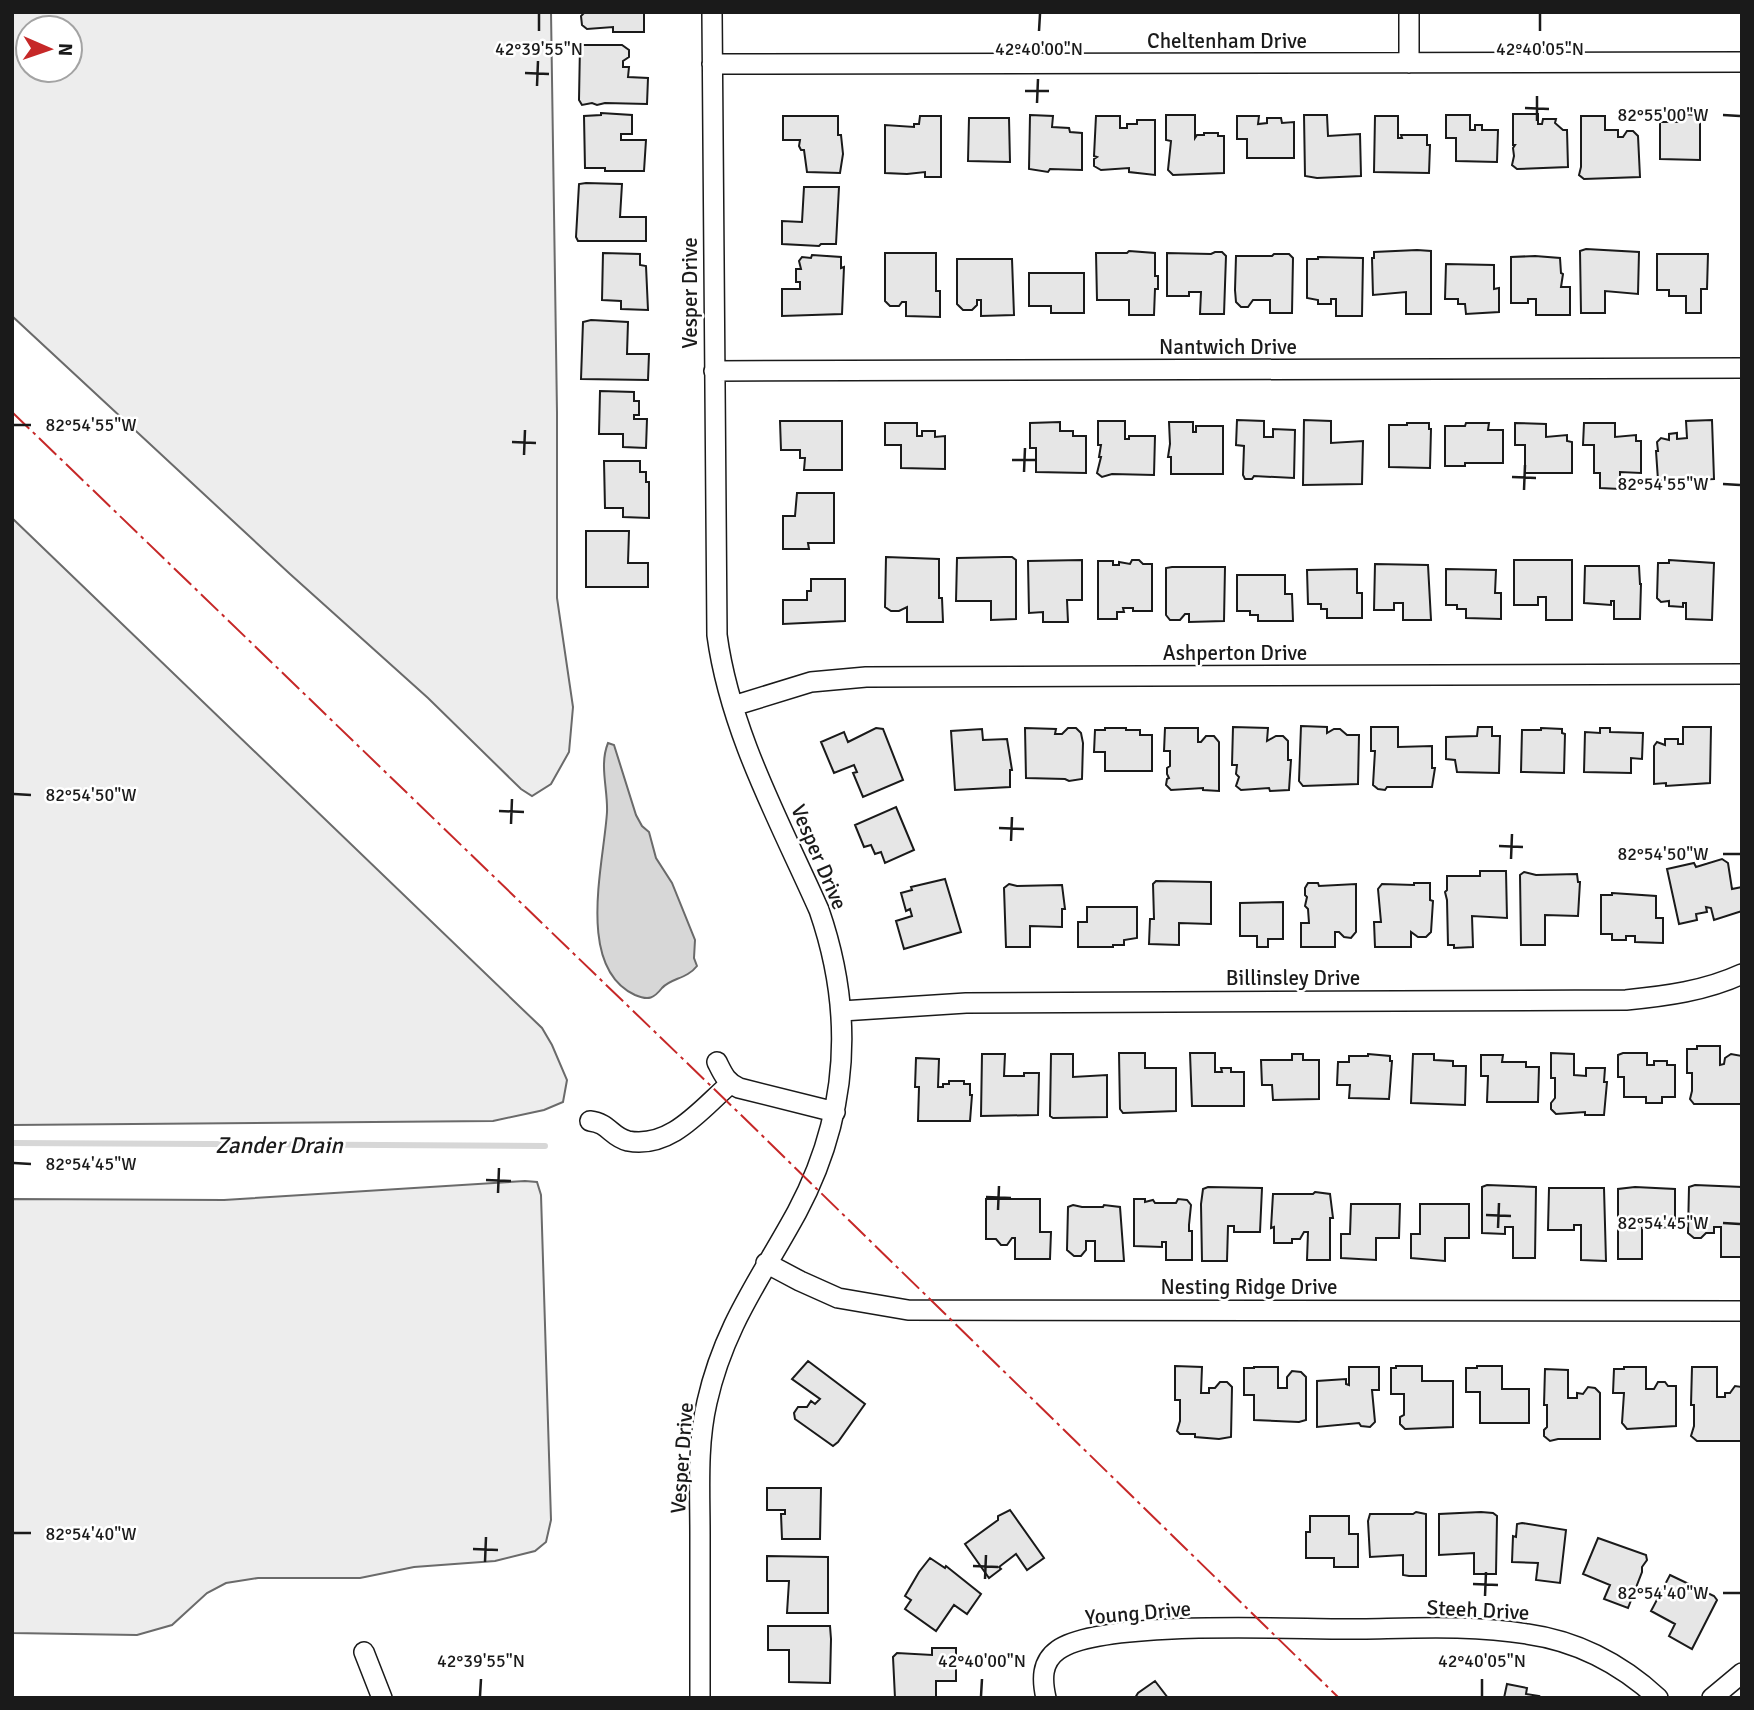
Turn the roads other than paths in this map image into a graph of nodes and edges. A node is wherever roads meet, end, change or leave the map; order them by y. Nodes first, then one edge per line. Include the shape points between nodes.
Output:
1 (712, 12) edge
2 (1409, 12) edge
3 (1742, 62) edge
4 (1409, 63) junction
5 (712, 64) junction
6 (1742, 368) edge
7 (713, 371) junction
8 (1742, 674) edge
9 (733, 706) junction
10 (1742, 974) edge
11 (842, 1011) junction
12 (717, 1062) dead end
13 (730, 1084) junction
14 (835, 1112) junction
15 (590, 1121) dead end
16 (766, 1263) junction
17 (1742, 1311) edge
18 (1236, 1629) joint
19 (364, 1652) dead end
20 (1742, 1673) edge
21 (382, 1698) edge
22 (700, 1698) edge
23 (1046, 1698) edge
24 (1658, 1698) edge
25 (1712, 1698) edge

1 - 5 street, Vesper Drive
2 - 4 street
3 - 4 street, Cheltenham Drive
4 - 5 street, Cheltenham Drive
5 - 7 street, Vesper Drive
6 - 7 street, Nantwich Drive
7 - 9 street, Vesper Drive via 715,615 719,655
8 - 9 street, Ashperton Drive via 866,677 811,682
9 - 11 street, Vesper Drive via 822,920
10 - 11 street, Billinsley Drive via 1706,988 1626,1000 966,1003
11 - 14 street, Vesper Drive
12 - 13 street
13 - 14 street
13 - 15 street via 677,1132 648,1141 626,1140 603,1123
14 - 16 street, Vesper Drive via 808,1190
16 - 17 street, Nesting Ridge Drive via 838,1298 908,1310
16 - 22 street, Vesper Drive via 725,1342 703,1426
18 - 23 street, Young Drive via 1112,1634 1069,1644 1048,1661 1042,1683
18 - 24 street, Steeh Drive via 1456,1629 1527,1634 1586,1650
19 - 21 street
20 - 25 street

